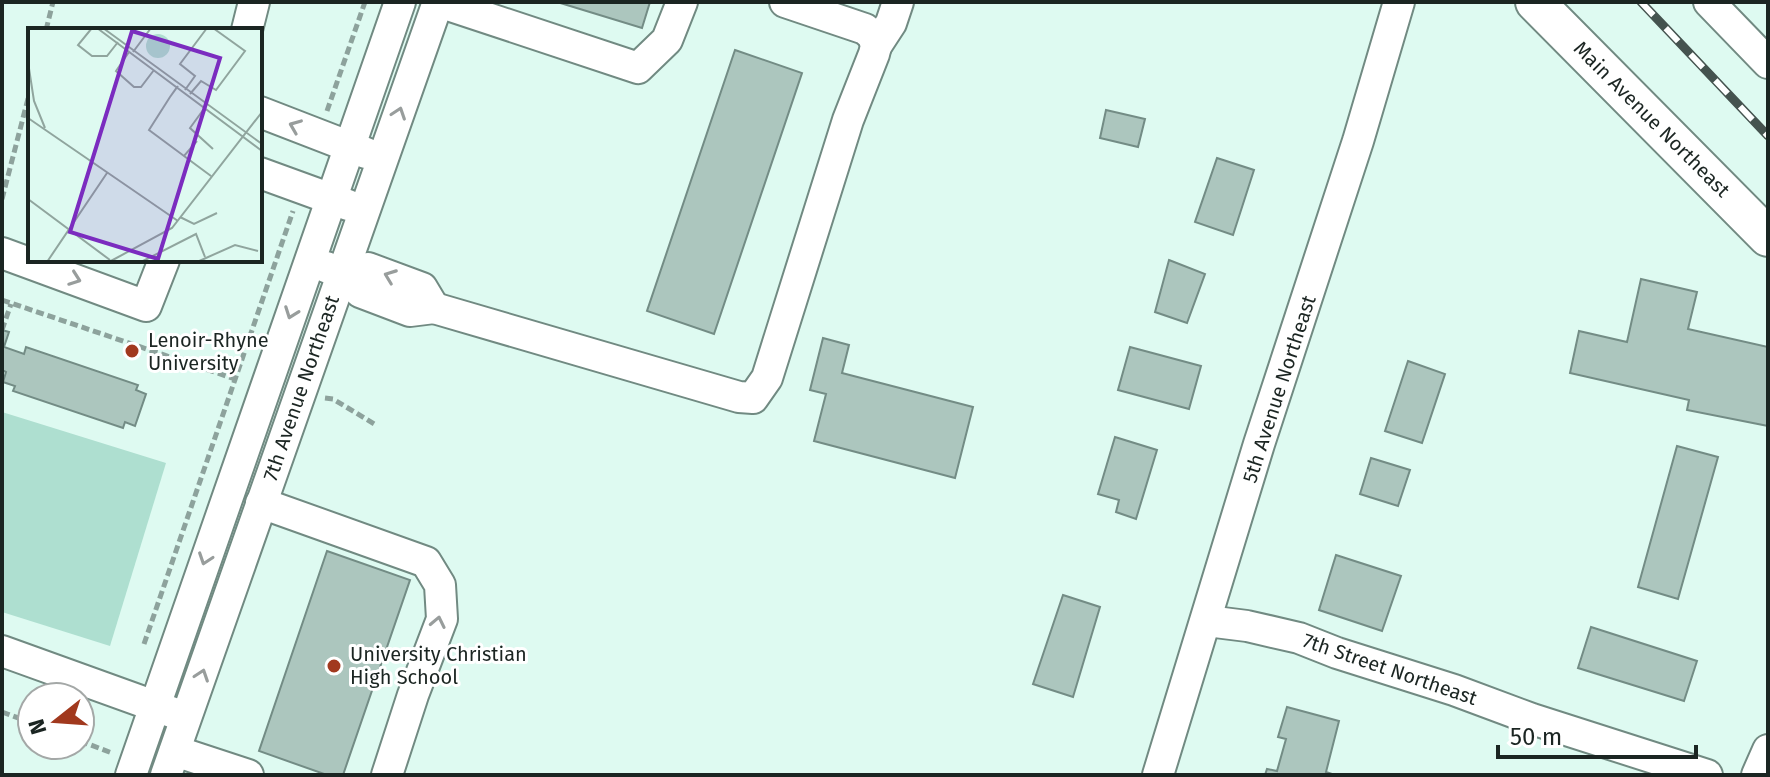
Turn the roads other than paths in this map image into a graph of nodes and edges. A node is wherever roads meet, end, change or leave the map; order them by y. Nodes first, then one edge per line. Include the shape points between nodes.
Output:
1 (254, 2) edge
2 (400, 2) edge
3 (438, 2) edge
4 (682, 2) edge
5 (785, 2) edge
6 (898, 2) edge
7 (1399, 2) edge
8 (1535, 2) edge
9 (1709, 2) edge
10 (248, 28) edge
11 (876, 46) junction
12 (1768, 63) edge
13 (262, 113) edge
14 (349, 147) junction
15 (383, 160) junction
16 (262, 174) edge
17 (331, 199) junction
18 (363, 210) junction
19 (1768, 237) edge
20 (2, 253) edge
21 (310, 260) junction
22 (163, 262) edge
23 (341, 273) junction
24 (261, 503) junction
25 (1207, 621) junction
26 (2, 651) edge
27 (155, 706) junction
28 (187, 718) junction
29 (1768, 750) edge
30 (171, 763) edge
31 (131, 775) edge
32 (248, 775) edge
33 (387, 775) edge
34 (1158, 775) edge
35 (1707, 775) edge
36 (1757, 775) edge

1 - 10 street
2 - 14 street, 7th Avenue Northeast
3 - 4 street via 638,68 667,40
15 -> 3 street, 7th Avenue Northeast
5 - 11 street via 865,29
6 - 11 street
7 - 25 street, 5th Avenue Northeast
8 - 19 main road, Main Avenue Northeast
9 - 12 street
11 - 23 street via 767,378 753,398 434,308 410,311 360,292
14 -> 13 street
14 - 15 street
14 - 17 street, 7th Avenue Northeast
15 - 18 street, 7th Avenue Northeast
16 - 17 street
17 - 18 street
17 - 21 street, 7th Avenue Northeast
18 - 23 street, 7th Avenue Northeast
20 -> 22 street via 146,306
21 - 23 street
21 -> 27 street, 7th Avenue Northeast
23 - 24 street, 7th Avenue Northeast
28 -> 24 street, 7th Avenue Northeast
33 -> 24 street via 442,619 440,585 426,562
25 - 34 street, 5th Avenue Northeast
25 - 35 street, 7th Street Northeast via 1299,638
26 - 27 street
27 - 28 street
27 - 31 street, 7th Avenue Northeast
28 - 30 street, 7th Avenue Northeast
29 - 36 street
30 - 32 street

